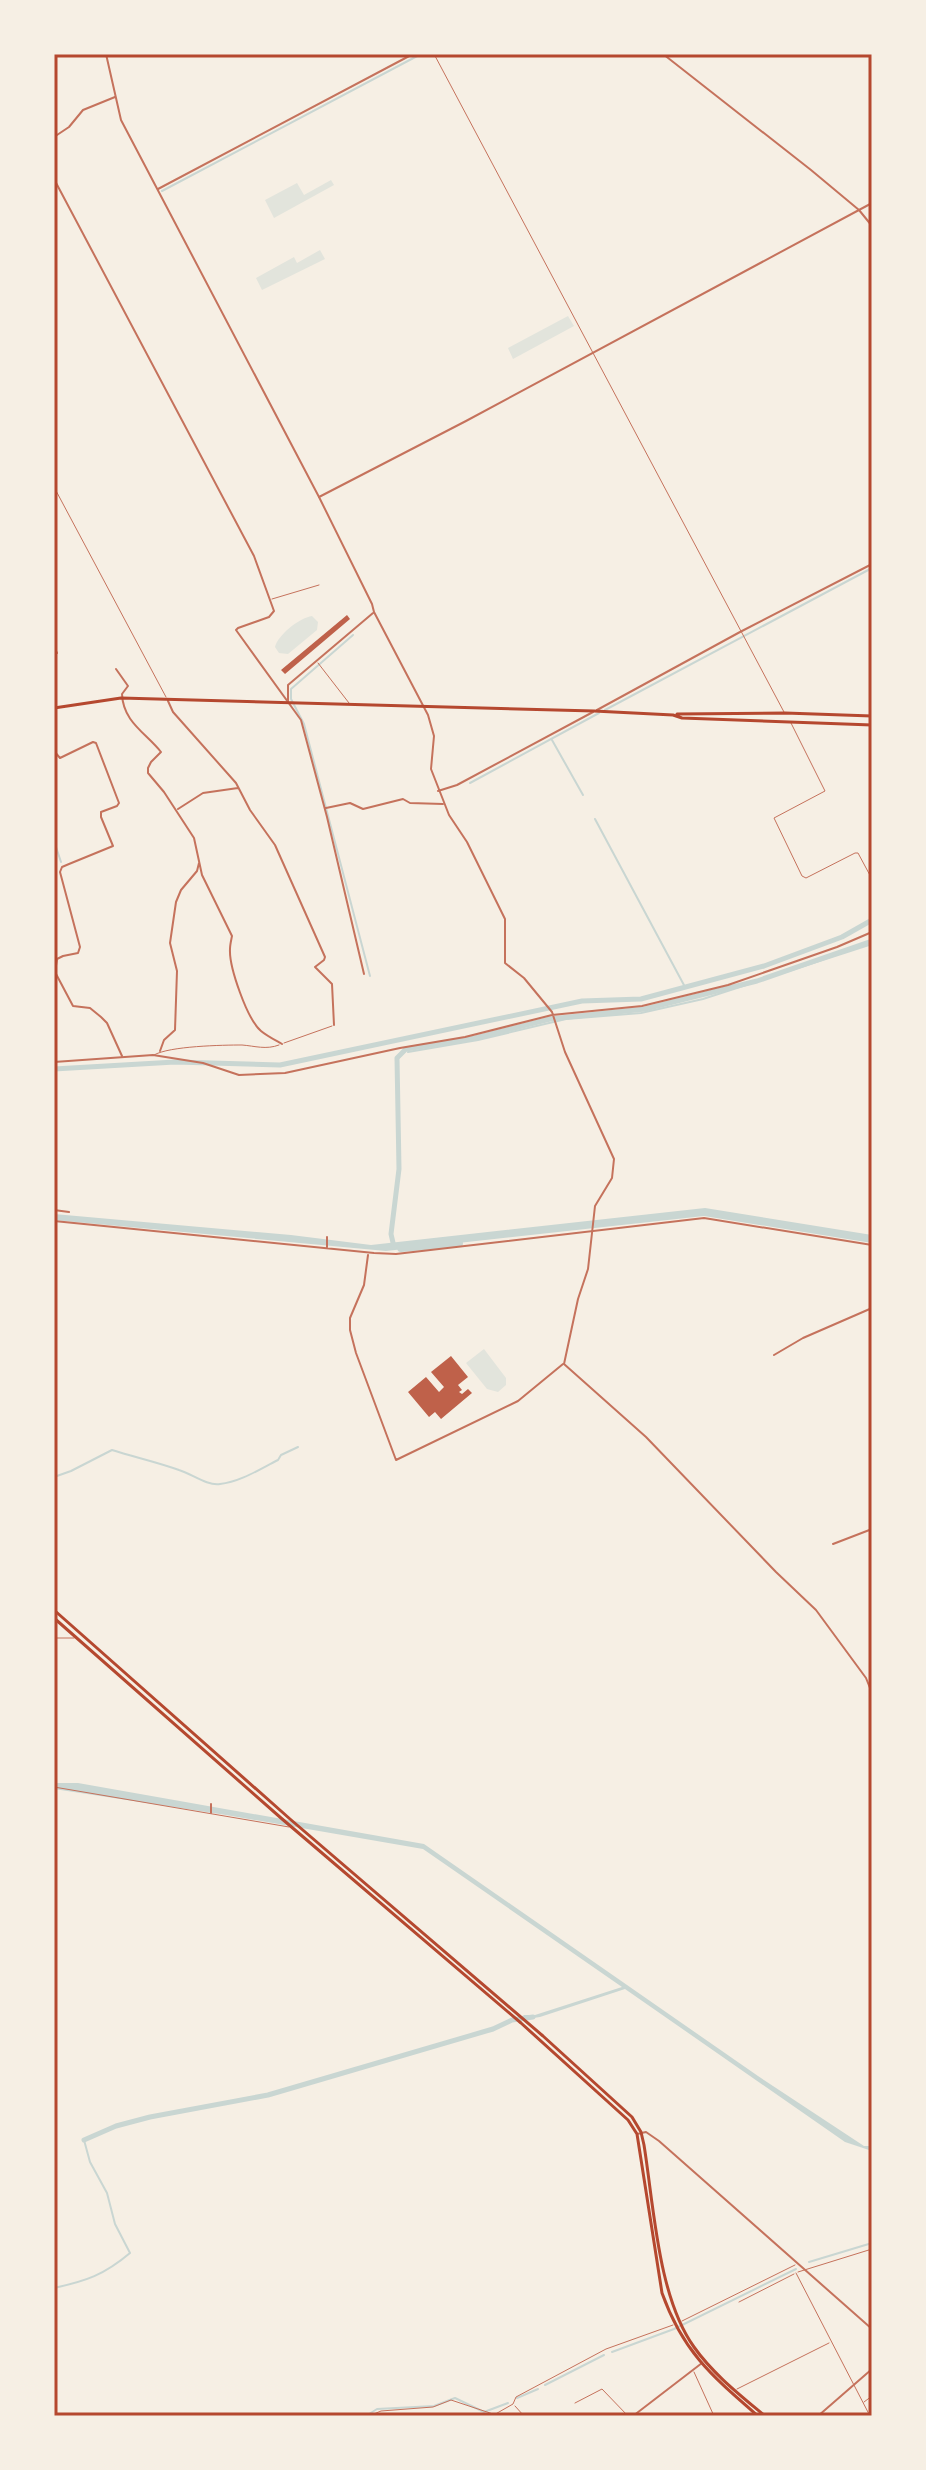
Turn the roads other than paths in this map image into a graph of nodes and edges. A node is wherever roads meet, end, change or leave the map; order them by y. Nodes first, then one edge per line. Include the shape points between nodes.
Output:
1 (106, 54) edge
2 (413, 54) edge
3 (434, 54) edge
4 (663, 54) edge
5 (116, 96) junction
6 (54, 137) edge
7 (54, 179) edge
8 (157, 189) junction
9 (872, 203) edge
10 (859, 210) junction
11 (872, 226) edge
12 (594, 352) junction
13 (54, 487) edge
14 (319, 497) junction
15 (872, 564) edge
16 (319, 585) dead end
17 (269, 599) junction
18 (374, 612) junction
19 (740, 632) junction
20 (54, 647) edge
21 (54, 654) edge
22 (316, 660) junction
23 (116, 669) dead end
24 (121, 698) junction
25 (167, 700) junction
26 (289, 703) junction
27 (351, 705) junction
28 (424, 707) junction
29 (54, 708) edge
30 (594, 711) junction
31 (785, 713) junction
32 (673, 715) junction
33 (872, 716) edge
34 (791, 723) junction
35 (872, 725) edge
36 (54, 751) edge
37 (239, 787) junction
38 (438, 791) junction
39 (444, 804) junction
40 (325, 809) junction
41 (176, 810) junction
42 (199, 862) junction
43 (872, 879) edge
44 (872, 932) edge
45 (364, 974) dead end
46 (552, 1014) junction
47 (334, 1025) joint
48 (282, 1044) junction
49 (160, 1051) junction
50 (153, 1055) junction
51 (122, 1056) junction
52 (54, 1062) edge
53 (54, 1210) edge
54 (69, 1212) dead end
55 (54, 1221) edge
56 (592, 1231) junction
57 (327, 1238) dead end
58 (872, 1245) edge
59 (327, 1248) junction
60 (368, 1253) junction
61 (872, 1308) edge
62 (774, 1355) dead end
63 (564, 1364) junction
64 (872, 1529) edge
65 (833, 1544) dead end
66 (54, 1611) edge
67 (54, 1618) edge
68 (54, 1638) edge
69 (77, 1638) junction
70 (872, 1693) edge
71 (228, 1768) junction
72 (54, 1787) edge
73 (211, 1804) dead end
74 (211, 1813) junction
75 (294, 1825) junction
76 (639, 2133) junction
77 (872, 2249) edge
78 (797, 2264) junction
79 (805, 2269) junction
80 (796, 2273) junction
81 (739, 2302) dead end
82 (677, 2323) junction
83 (872, 2329) edge
84 (831, 2342) junction
85 (703, 2362) junction
86 (872, 2369) edge
87 (693, 2370) junction
88 (853, 2385) junction
89 (733, 2391) junction
90 (872, 2396) edge
91 (864, 2402) junction
92 (575, 2403) dead end
93 (513, 2404) junction
94 (493, 2415) edge
95 (369, 2416) edge
96 (524, 2416) edge
97 (630, 2416) edge
98 (714, 2416) edge
99 (758, 2416) edge
100 (765, 2416) edge
101 (818, 2416) edge
102 (870, 2416) edge

1 - 5 street
2 - 8 street
3 - 12 lane
4 - 10 street
5 - 6 street via 83,110
5 - 8 street via 121,120
7 - 17 street via 254,556
8 - 14 street
9 - 10 street
10 - 11 street
10 - 12 street
12 - 14 street
12 - 19 lane
13 - 25 lane
14 - 18 street
15 - 19 street
16 - 17 lane
17 - 26 street via 273,614 236,630
18 - 22 street
18 - 28 street
19 - 30 street
19 - 31 lane
20 - 21 street
22 - 26 street via 288,685
22 - 27 lane
23 - 24 street via 128,686
24 - 25 main road
24 - 29 main road
24 - 41 street via 130,720 161,752 148,773
25 - 26 main road
25 - 37 street
26 - 27 main road
26 - 40 street via 301,720
27 - 28 main road
28 - 30 main road
28 - 38 street via 434,736 431,769
30 - 32 main road
30 - 38 street
31 - 32 main road
31 - 33 main road
31 - 34 lane
32 - 34 main road
34 - 35 main road
34 - 43 lane via 825,791 774,818 802,876 858,853
36 - 51 street via 60,758 96,743 119,803 101,812 113,846 60,872 80,947 78,953 57,959 55,972 73,1006 90,1008 107,1023
37 - 41 street via 203,793
37 - 47 street via 275,845 316,933 325,958 315,967 332,984
38 - 39 street
39 - 40 street via 403,799 363,809 350,803
39 - 46 street via 505,919 505,963
40 - 45 street
41 - 42 street via 194,838
42 - 48 street via 232,936 232,965 244,1004 261,1031
42 - 49 street via 176,902 170,943 177,971 175,1030
44 - 46 street via 728,985 642,1006
46 - 50 street via 285,1073 239,1075
46 - 56 street via 614,1159 612,1178 595,1206
47 - 48 lane
48 - 49 lane
49 - 50 lane
50 - 51 street
51 - 52 street
53 - 54 street
55 - 59 street
56 - 58 street via 704,1218
56 - 60 street
56 - 63 street
57 - 59 street
59 - 60 street
60 - 63 street via 350,1330 396,1460 518,1401
61 - 62 street
63 - 70 street via 646,1437 816,1610
64 - 65 street
66 - 71 main road
67 - 69 main road
68 - 69 lane
69 - 71 main road
71 - 75 main road
71 - 75 main road
72 - 74 lane
73 - 74 street
74 - 75 lane
75 - 76 main road via 524,2022
76 - 78 street via 659,2141
76 - 82 main road via 662,2293
77 - 79 lane
78 - 79 street
78 - 82 lane
79 - 80 lane
79 - 83 street
80 - 81 lane
80 - 84 lane
82 - 85 main road via 682,2338
82 - 93 lane via 606,2349 516,2397
84 - 88 lane
84 - 89 lane
85 - 87 street
85 - 89 main road
86 - 88 street
87 - 97 street
87 - 98 lane
88 - 91 lane
88 - 101 street
89 - 99 main road
89 - 100 main road
90 - 91 lane
91 - 102 lane
92 - 97 lane via 602,2389
93 - 94 lane
93 - 96 lane
94 - 95 lane via 451,2400

